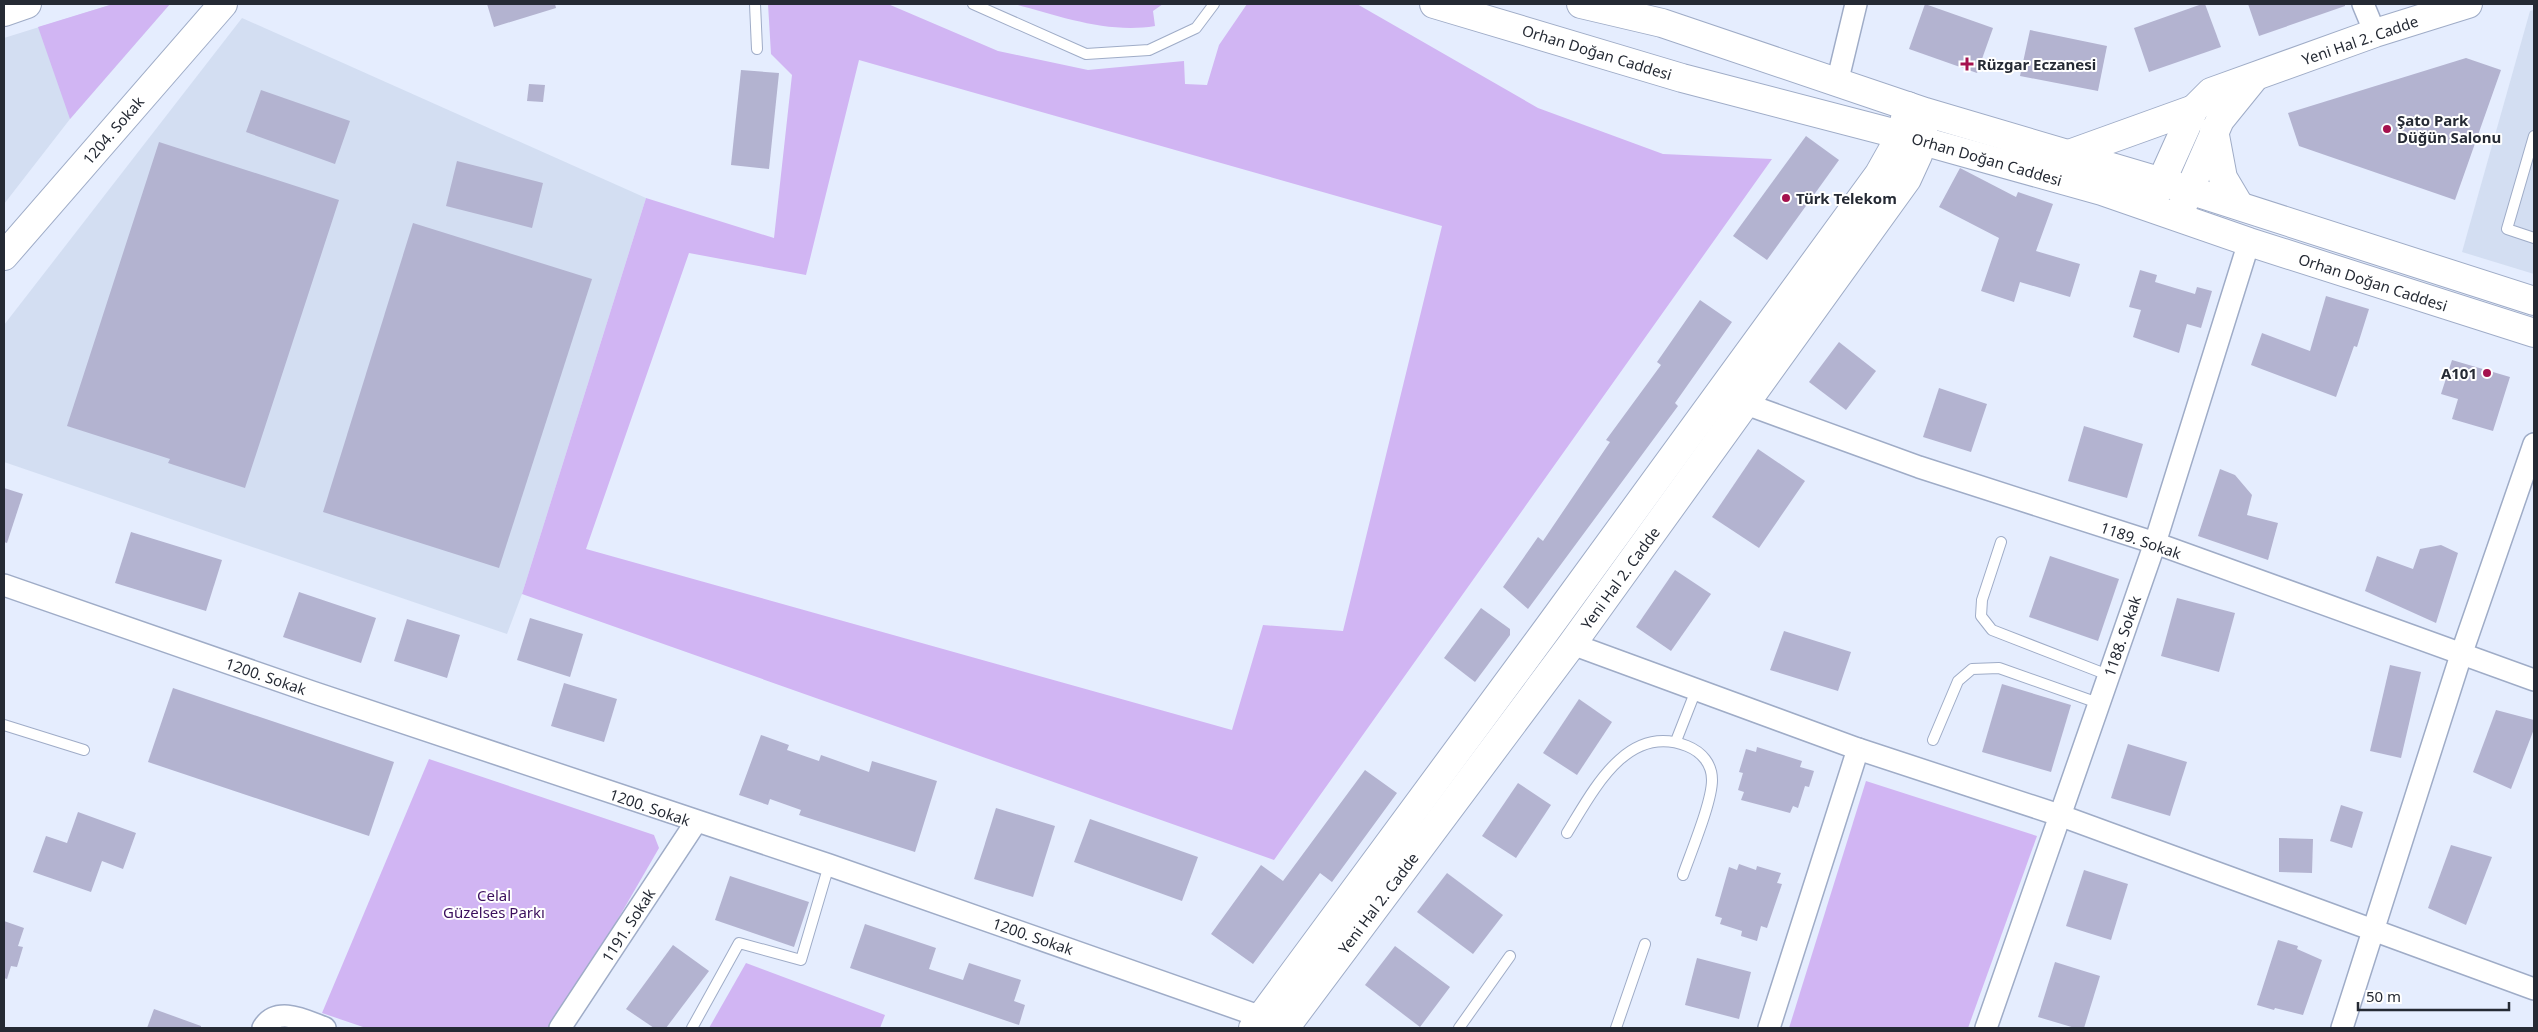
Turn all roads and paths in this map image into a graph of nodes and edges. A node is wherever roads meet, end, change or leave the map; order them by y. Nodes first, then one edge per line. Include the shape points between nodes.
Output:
1 (27, 4) edge
2 (223, 4) edge
3 (755, 4) edge
4 (973, 4) edge
5 (1214, 4) edge
6 (1434, 4) edge
7 (1581, 4) edge
8 (1856, 4) edge
9 (2363, 4) edge
10 (2468, 4) edge
11 (4, 12) edge
12 (2375, 33) junction
13 (757, 48) dead end
14 (2254, 78) junction
15 (1837, 83) junction
16 (1917, 109) junction
17 (2194, 109) junction
18 (2214, 130) junction
19 (2534, 136) edge
20 (1912, 138) junction
21 (2069, 154) junction
22 (2161, 181) junction
23 (2189, 190) junction
24 (2239, 205) junction
25 (2151, 208) junction
26 (2178, 216) junction
27 (2534, 238) edge
28 (2248, 242) junction
29 (4, 256) edge
30 (2534, 301) edge
31 (2534, 333) edge
32 (1746, 404) junction
33 (2534, 444) edge
34 (2001, 542) dead end
35 (2154, 544) junction
36 (4, 585) edge
37 (1572, 644) junction
38 (2461, 655) junction
39 (2108, 675) junction
40 (2534, 680) edge
41 (1696, 690) junction
42 (2098, 703) junction
43 (4, 725) edge
44 (1934, 740) dead end
45 (1676, 741) junction
46 (1858, 748) junction
47 (84, 750) dead end
48 (2059, 815) junction
49 (696, 822) junction
50 (1568, 833) dead end
51 (830, 865) junction
52 (1683, 875) dead end
53 (2374, 931) junction
54 (1645, 944) dead end
55 (1510, 956) dead end
56 (2534, 989) edge
57 (1276, 1025) edge
58 (263, 1028) edge
59 (325, 1028) edge
60 (560, 1028) edge
61 (692, 1028) edge
62 (1459, 1028) edge
63 (1616, 1028) edge
64 (1770, 1028) edge
65 (1986, 1028) edge
66 (2342, 1028) edge

1 - 11 main road
2 - 29 main road, 1204. Sokak
3 - 13 lane
4 - 5 lane via 1086,54 1149,50 1196,28
6 - 20 main road, Orhan Doğan Caddesi via 1682,78
7 - 15 main road, Orhan Doğan Caddesi via 1662,23
8 - 15 street
9 - 12 street
10 - 12 main road, Yeni Hal 2. Cadde
12 - 14 main road, Yeni Hal 2. Cadde
14 - 17 main road, Yeni Hal 2. Cadde via 2211,92
14 - 18 main road
15 - 16 main road, Orhan Doğan Caddesi
16 - 20 main road, Yeni Hal 2. Cadde
16 - 21 main road, Orhan Doğan Caddesi
17 - 21 main road
17 - 22 main road, Yeni Hal 2. Cadde
18 - 23 main road
18 - 24 main road via 2223,178
19 - 27 lane via 2507,229
20 - 25 main road, Orhan Doğan Caddesi via 2102,191
20 - 32 main road, Yeni Hal 2. Cadde via 1907,179
20 - 57 main road via 1879,174 1548,628
21 - 22 main road, Orhan Doğan Caddesi
22 - 23 main road, Orhan Doğan Caddesi
22 - 25 main road, Yeni Hal 2. Cadde
23 - 24 main road, Orhan Doğan Caddesi
23 - 26 main road
24 - 30 main road, Orhan Doğan Caddesi
25 - 26 main road, Orhan Doğan Caddesi
26 - 28 main road, Orhan Doğan Caddesi
28 - 31 main road, Orhan Doğan Caddesi
28 - 35 street, 1188. Sokak
32 - 35 street, 1189. Sokak via 1918,468
32 - 37 main road, Yeni Hal 2. Cadde
33 - 38 street
34 - 39 lane via 1982,600 1981,616 1992,630
35 - 38 street, 1189. Sokak
35 - 39 street, 1188. Sokak
36 - 49 street, 1200. Sokak
37 - 41 street
37 - 57 main road, Yeni Hal 2. Cadde
38 - 40 street, 1189. Sokak
38 - 53 street
39 - 42 street, 1188. Sokak
41 - 45 lane
41 - 46 street
42 - 44 lane via 1999,668 1972,669 1958,681
42 - 48 street, 1188. Sokak
43 - 47 lane
45 - 50 lane via 1653,740 1604,772
45 - 52 lane via 1707,760 1712,780 1705,812
46 - 48 street
46 - 64 street
48 - 53 street
48 - 65 street, 1188. Sokak
49 - 51 street, 1200. Sokak
49 - 60 street, 1191. Sokak
51 - 57 street, 1200. Sokak
51 - 61 lane via 801,960 739,943
53 - 56 street
53 - 66 street
54 - 63 lane
55 - 62 lane
58 - 59 street via 278,1017 290,1015

